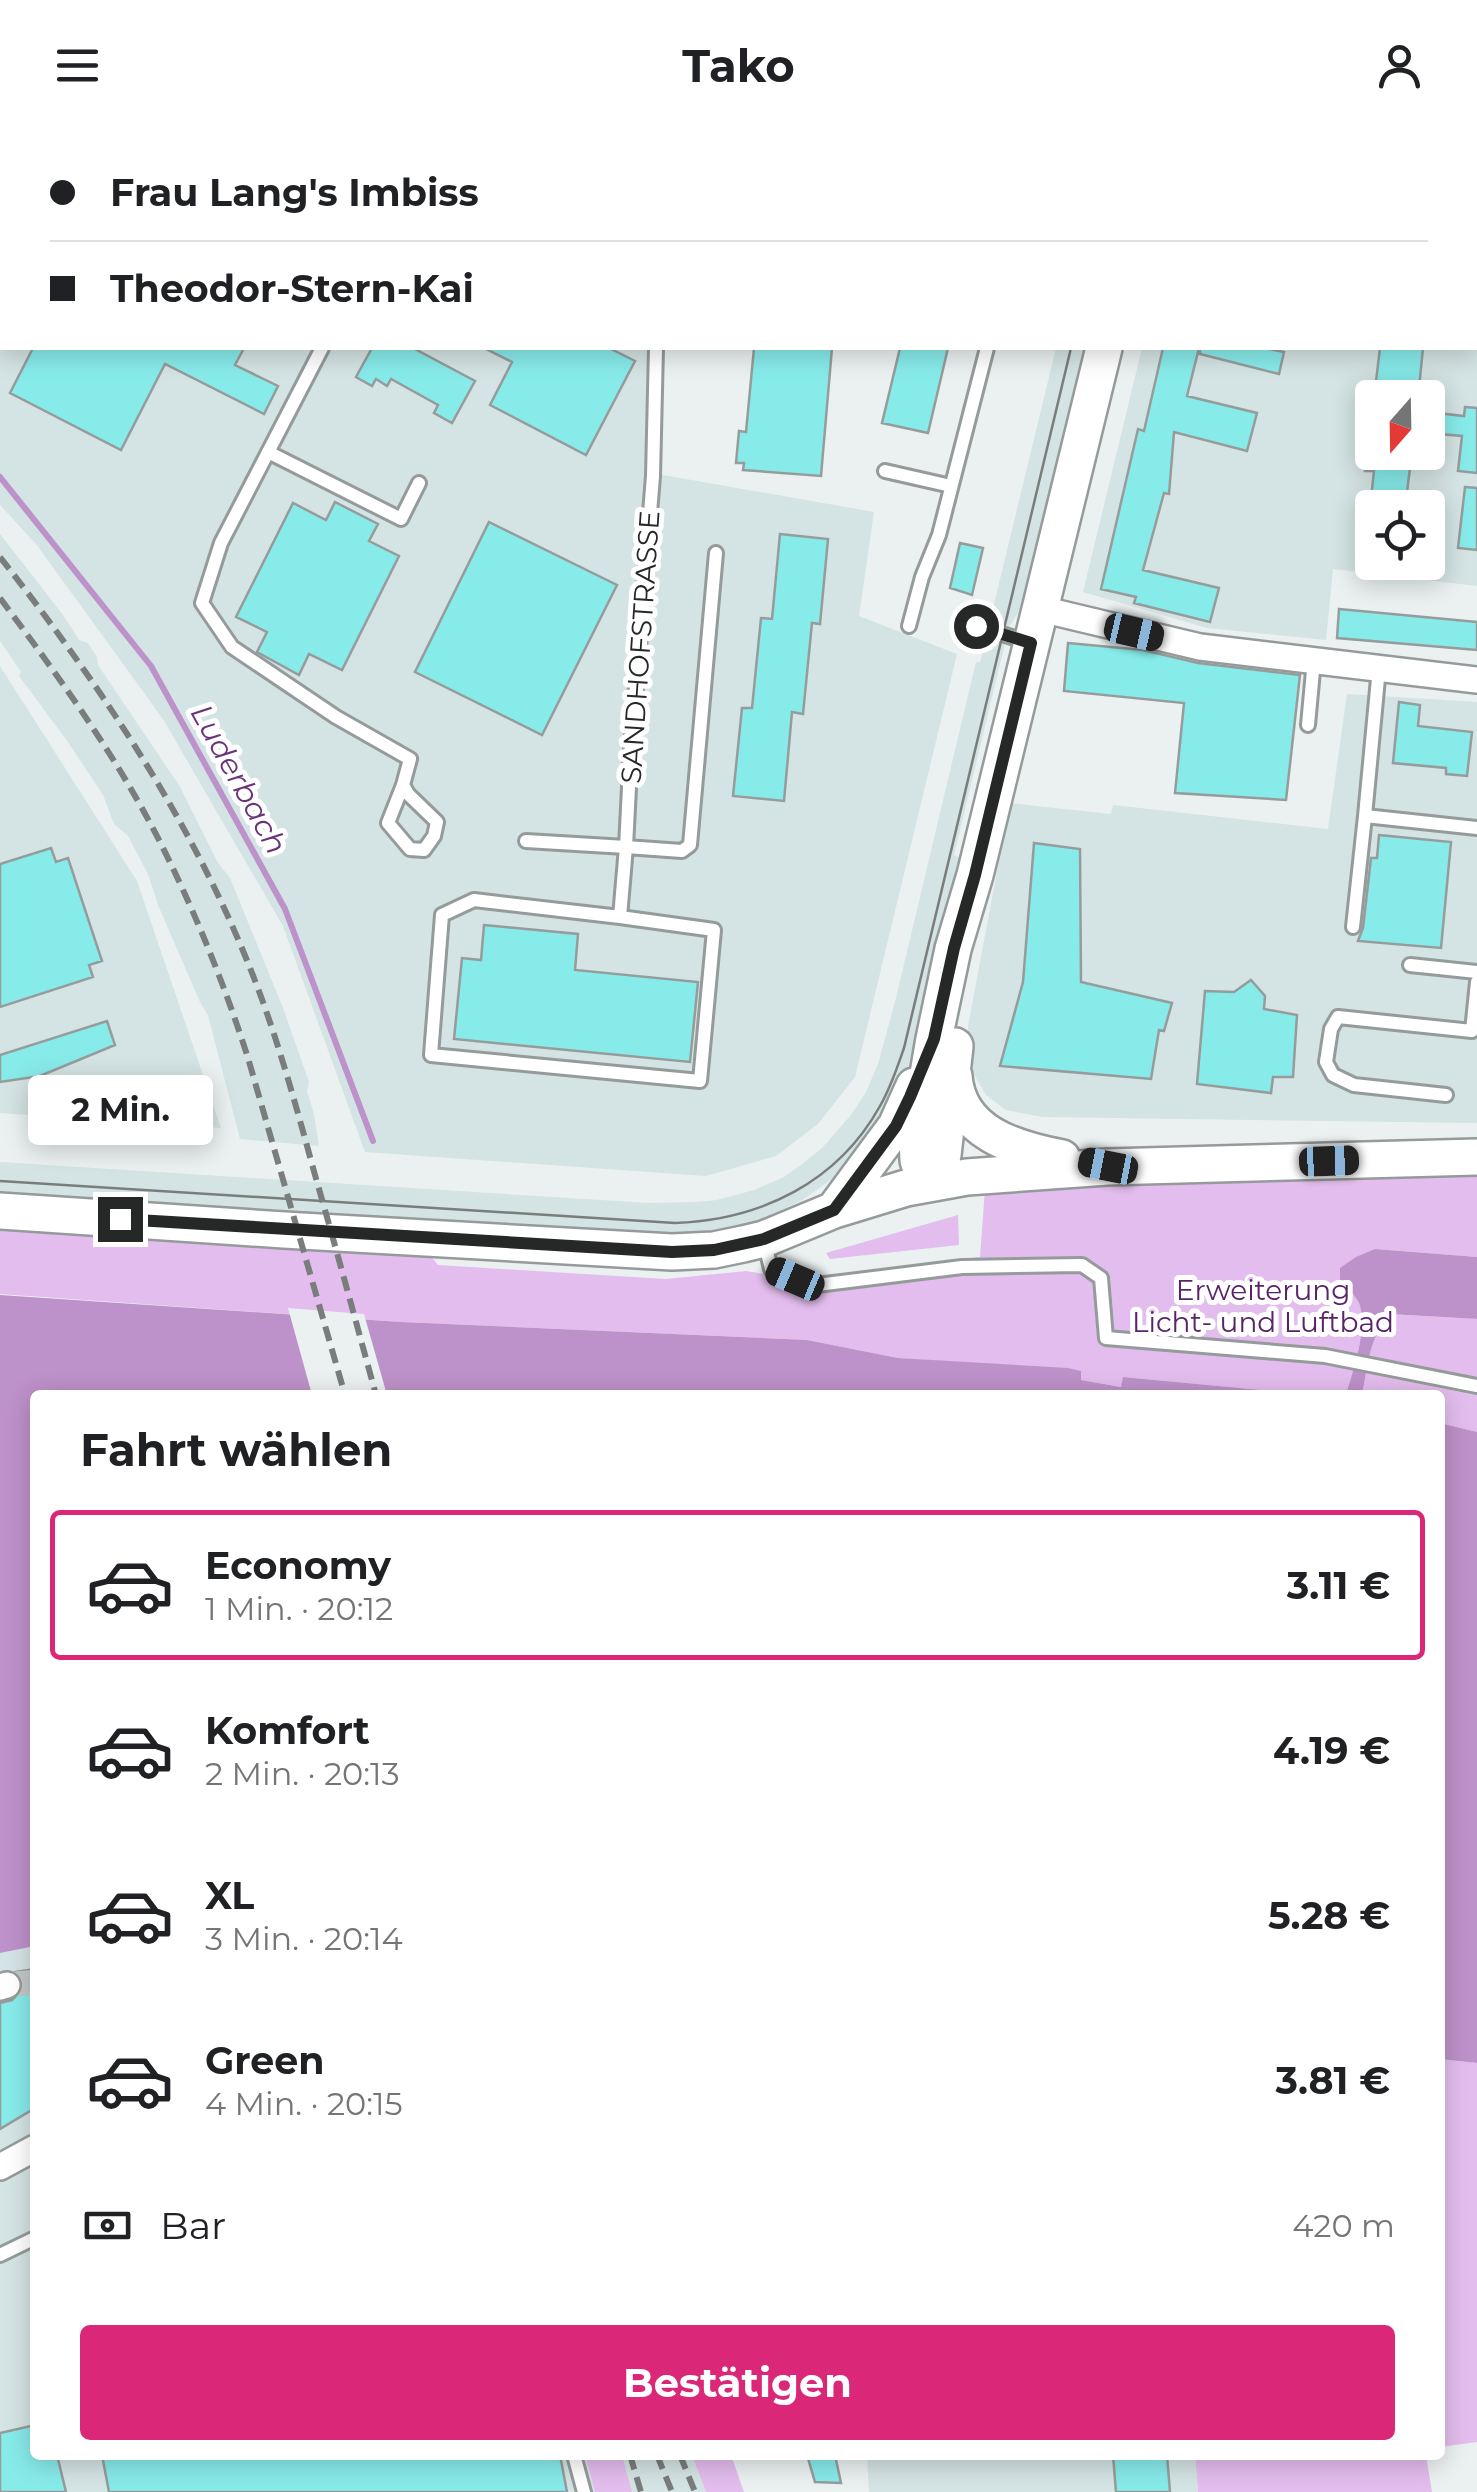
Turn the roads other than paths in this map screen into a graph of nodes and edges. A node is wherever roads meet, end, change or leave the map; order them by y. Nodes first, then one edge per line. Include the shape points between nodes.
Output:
1 (321, 350) edge
2 (656, 350) edge
3 (986, 350) edge
4 (1104, 350) edge
5 (268, 452) junction
6 (885, 471) dead end
7 (419, 483) dead end
8 (951, 486) junction
9 (716, 553) dead end
10 (910, 626) dead end
11 (976, 626) dead end
12 (1036, 626) junction
13 (1314, 660) junction
14 (1379, 668) junction
15 (1477, 680) edge
16 (1308, 725) dead end
17 (403, 785) junction
18 (1366, 816) junction
19 (1477, 828) edge
20 (526, 841) dead end
21 (626, 847) junction
22 (620, 917) junction
23 (1353, 927) dead end
24 (1410, 966) dead end
25 (1477, 972) edge
26 (1477, 982) edge
27 (944, 1048) junction
28 (1446, 1095) dead end
29 (1477, 1157) edge
30 (1108, 1166) junction
31 (925, 1184) junction
32 (834, 1210) junction
33 (0, 1211) edge
34 (764, 1239) junction
35 (1477, 1386) edge
36 (30, 2151) edge
37 (0, 2167) edge
38 (30, 2241) edge
39 (0, 2256) edge
40 (575, 2460) edge
41 (584, 2492) edge

1 - 5 lane
2 - 21 lane, SANDHOFSTRASSE
3 - 8 lane
4 - 12 main road
5 - 7 lane via 402,519
5 - 17 lane via 221,542 202,603 232,648 410,759
6 - 8 lane
8 - 10 lane
9 - 21 lane via 690,846 682,852
11 - 12 lane
12 - 13 street
12 - 27 main road via 975,875 968,956
13 - 14 street
13 - 16 lane
14 - 15 street
14 - 18 lane
17 - 17 lane via 388,823 410,849 424,850 437,822
18 - 19 lane
18 - 23 lane
20 - 21 lane
21 - 22 lane, SANDHOFSTRASSE
22 - 22 lane via 474,900 442,915 431,1055 700,1081 714,930
24 - 25 lane
26 - 28 lane via 1472,1031 1338,1017 1331,1029 1326,1062 1333,1075 1354,1085
27 - 30 main road via 964,1108 1001,1142
27 - 31 main road via 943,1154
27 - 32 main road
29 - 30 main road
30 - 31 main road
31 - 32 main road
32 - 34 main road
33 - 34 main road via 672,1252
34 - 35 lane via 771,1269 817,1285 962,1267 1082,1264 1101,1278 1106,1338 1345,1360
36 - 37 street
38 - 39 lane
40 - 41 lane

